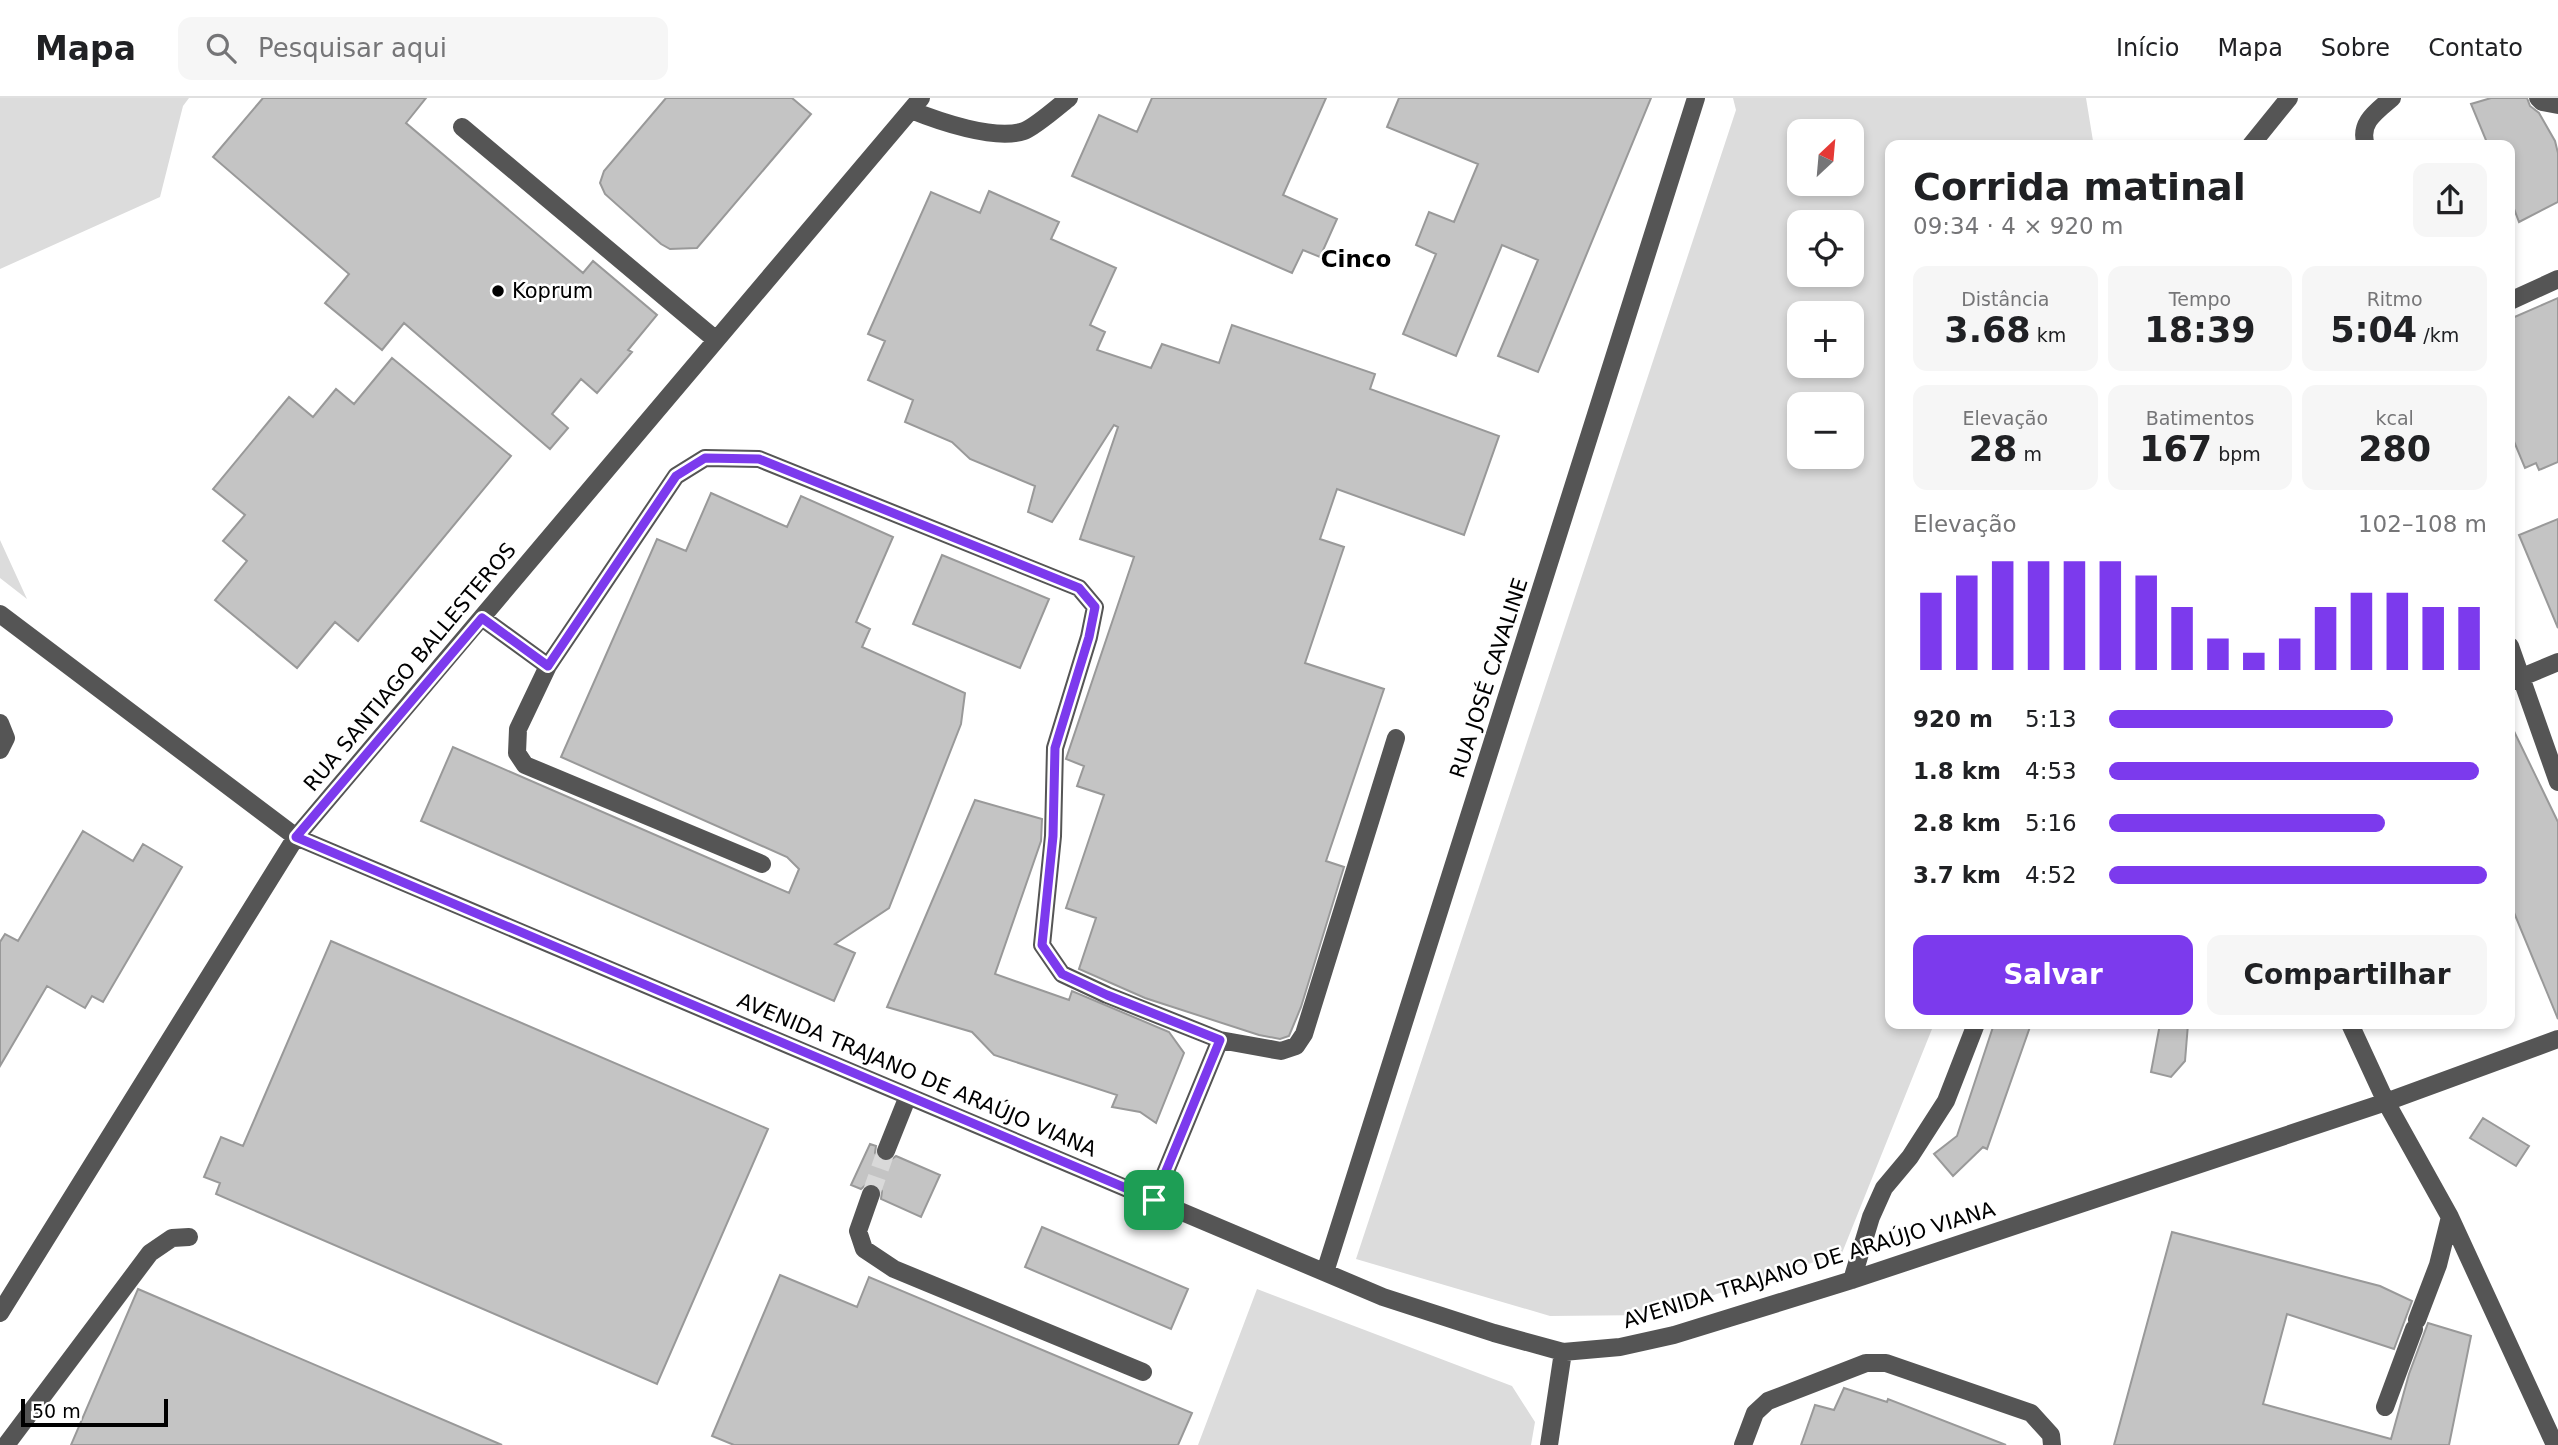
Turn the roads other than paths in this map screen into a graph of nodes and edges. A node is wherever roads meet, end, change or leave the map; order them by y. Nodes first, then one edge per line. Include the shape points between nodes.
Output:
1 (1069, 98) edge
2 (1696, 98) edge
3 (2289, 98) edge
4 (2392, 98) edge
5 (2538, 98) edge
6 (916, 104) edge
7 (2558, 106) edge
8 (462, 127) dead end
9 (2255, 140) edge
10 (2364, 140) edge
11 (2558, 279) edge
12 (2515, 299) edge
13 (716, 341) junction
14 (0, 614) edge
15 (482, 618) junction
16 (2558, 662) edge
17 (548, 666) junction
18 (2515, 680) edge
19 (0, 723) edge
20 (1395, 738) dead end
21 (0, 750) edge
22 (2558, 782) edge
23 (296, 837) junction
24 (762, 864) dead end
25 (1974, 1029) edge
26 (2352, 1029) edge
27 (2558, 1039) edge
28 (1220, 1040) junction
29 (908, 1096) junction
30 (2386, 1102) junction
31 (886, 1151) tunnel mouth
32 (871, 1194) tunnel mouth
33 (1154, 1200) junction
34 (2451, 1217) junction
35 (189, 1237) dead end
36 (1325, 1272) junction
37 (1852, 1280) junction
38 (0, 1313) edge
39 (1563, 1352) junction
40 (1143, 1373) dead end
41 (2385, 1407) dead end
42 (2555, 1440) edge
43 (6, 1445) edge
44 (1549, 1445) edge
45 (1743, 1445) edge
46 (2052, 1445) edge

1 - 6 street via 1024,131 976,130 943,123
2 - 36 street, RUA JOSÉ CAVALINE
3 - 9 street
4 - 10 street via 2365,125
5 - 7 street
6 - 13 street, RUA SANTIAGO BALLESTEROS
8 - 13 street
11 - 12 street
13 - 15 street, RUA SANTIAGO BALLESTEROS
14 - 23 street, AVENIDA TRAJANO DE ARAÚJO VIANA
15 - 17 street
15 - 23 street, RUA SANTIAGO BALLESTEROS
16 - 18 street
17 - 24 street via 518,729 517,753 525,765
17 - 28 street via 676,476 705,458 759,459 1079,588 1095,607 1055,748 1053,836 1042,945 1062,974
18 - 22 street
19 - 21 street via 6,738
20 - 28 street via 1304,1034 1296,1046 1281,1051
23 - 29 street, AVENIDA TRAJANO DE ARAÚJO VIANA
23 - 38 street, RUA SANTIAGO BALLESTEROS
25 - 37 street via 1945,1101 1884,1188
26 - 30 street
27 - 30 street, AVENIDA TRAJANO DE ARAÚJO VIANA
28 - 33 street
29 - 31 street
29 - 33 street, AVENIDA TRAJANO DE ARAÚJO VIANA
30 - 34 street
30 - 37 street, AVENIDA TRAJANO DE ARAÚJO VIANA
32 - 40 street via 858,1231 864,1249 884,1263
33 - 36 street, AVENIDA TRAJANO DE ARAÚJO VIANA
34 - 41 street
34 - 42 street
35 - 43 street via 172,1238 150,1253
36 - 39 street, AVENIDA TRAJANO DE ARAÚJO VIANA via 1383,1297
37 - 39 street, AVENIDA TRAJANO DE ARAÚJO VIANA via 1674,1335 1620,1348
39 - 44 street
45 - 46 street via 1755,1413 1768,1401 1866,1363 1886,1363 2031,1413 2051,1436

